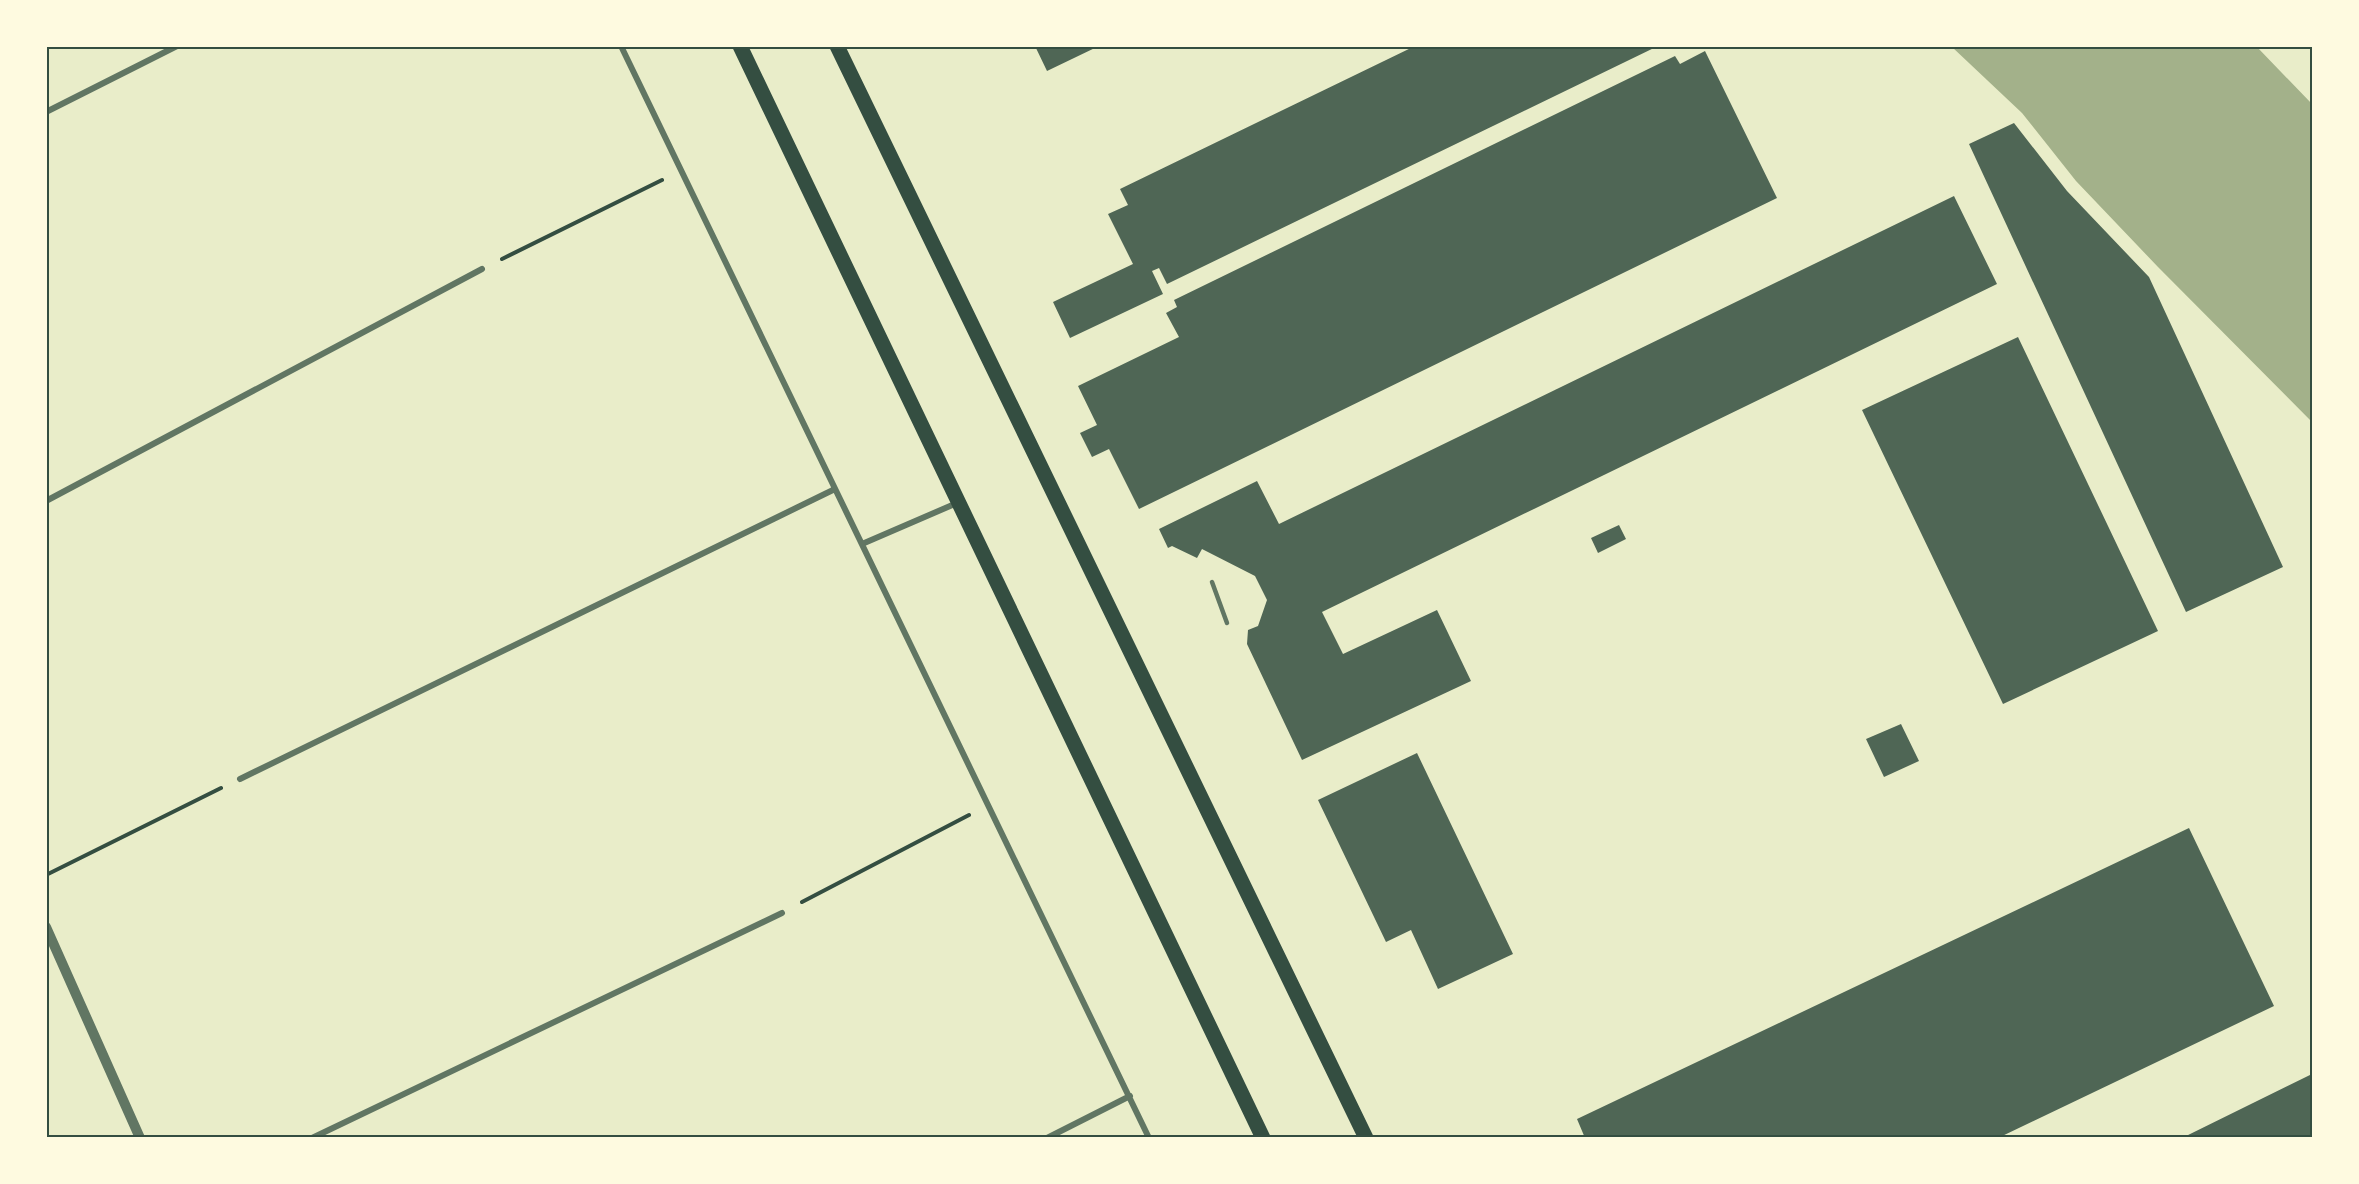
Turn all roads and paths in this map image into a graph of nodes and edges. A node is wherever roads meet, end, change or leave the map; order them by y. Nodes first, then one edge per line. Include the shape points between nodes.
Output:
1 (177, 46) edge
2 (621, 46) edge
3 (740, 46) edge
4 (837, 46) edge
5 (46, 112) edge
6 (681, 170) junction
7 (482, 269) joint
8 (835, 489) junction
9 (46, 501) edge
10 (958, 503) junction
11 (862, 544) junction
12 (1212, 582) dead end
13 (1227, 623) dead end
14 (240, 779) joint
15 (988, 805) junction
16 (46, 874) edge
17 (782, 913) joint
18 (46, 927) edge
19 (1130, 1096) junction
20 (140, 1137) edge
21 (312, 1137) edge
22 (1047, 1137) edge
23 (1149, 1137) edge
24 (1263, 1137) edge
25 (1366, 1137) edge

1 - 5 street
2 - 6 street
3 - 10 main road
4 - 25 main road
6 - 7 path
6 - 8 street
7 - 9 street
8 - 11 street
8 - 14 street
10 - 11 street
10 - 24 main road
11 - 15 street
12 - 13 lane
14 - 16 path
15 - 17 path
15 - 19 street
17 - 21 street
18 - 20 street
19 - 22 street
19 - 23 street

